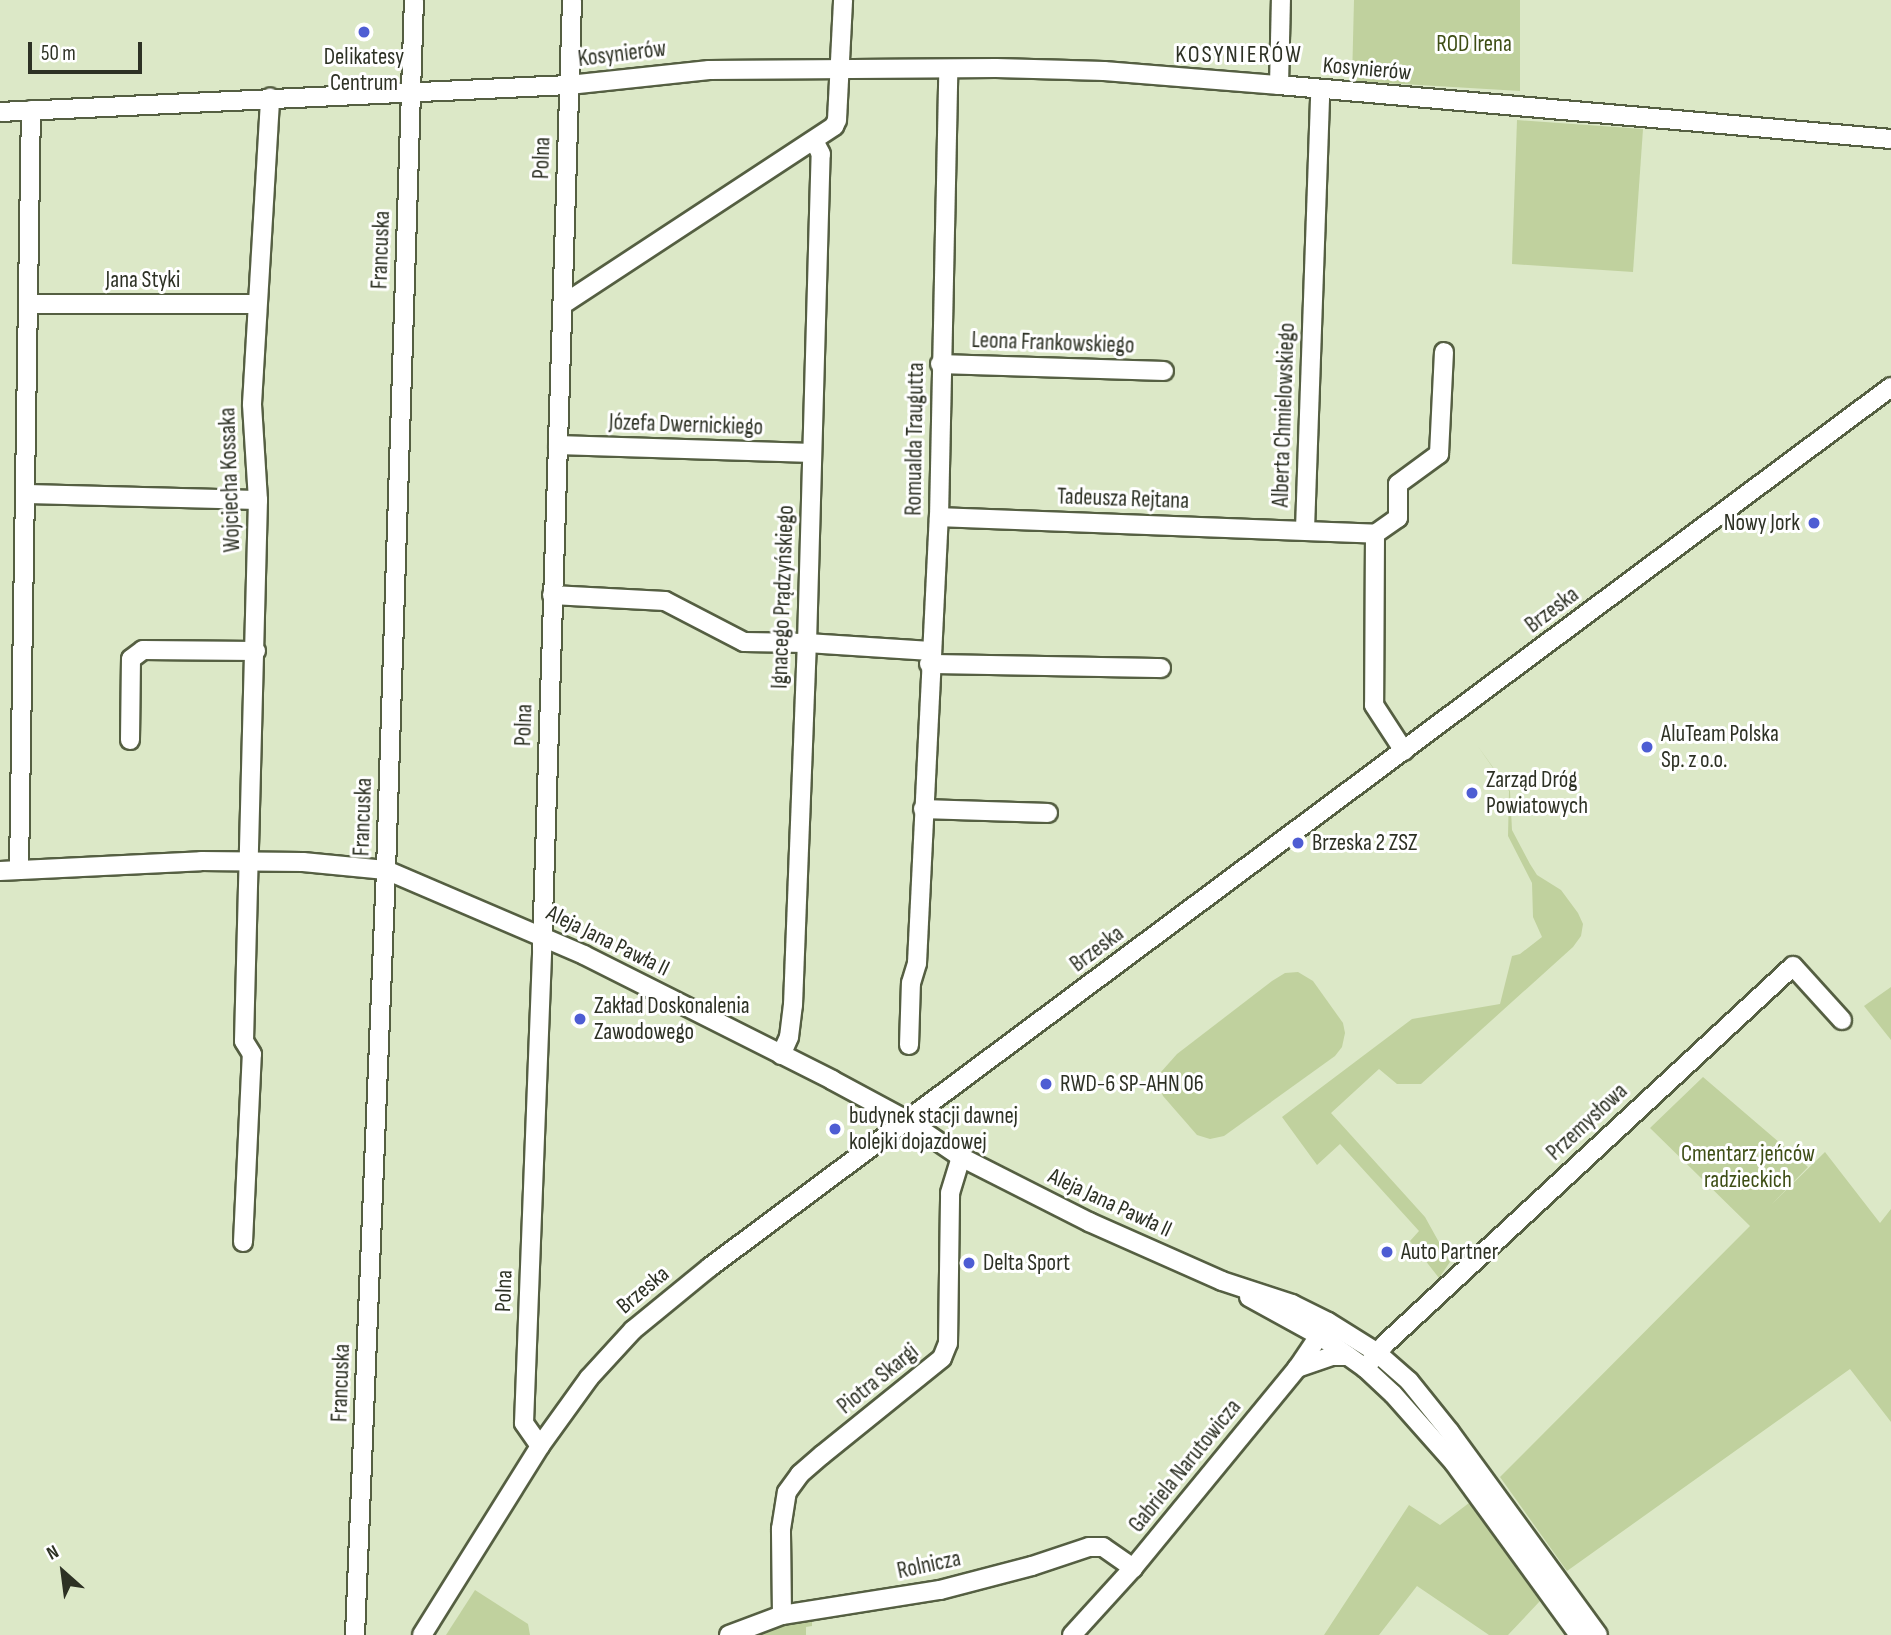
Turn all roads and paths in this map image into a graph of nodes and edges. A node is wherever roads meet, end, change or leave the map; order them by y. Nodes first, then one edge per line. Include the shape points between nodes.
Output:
1 (414, 0) edge
2 (572, 0) edge
3 (843, 0) edge
4 (1281, 0) edge
5 (839, 68) junction
6 (948, 69) junction
7 (569, 85) junction
8 (1279, 85) junction
9 (1320, 89) junction
10 (411, 91) junction
11 (270, 98) junction
12 (31, 110) junction
13 (0, 112) edge
14 (1891, 139) edge
15 (814, 141) junction
16 (29, 304) junction
17 (256, 304) junction
18 (562, 305) junction
19 (1444, 352) dead end
20 (940, 364) junction
21 (1164, 371) dead end
22 (1891, 387) edge
23 (558, 446) junction
24 (812, 453) junction
25 (27, 494) junction
26 (258, 500) junction
27 (939, 517) junction
28 (1305, 529) junction
29 (1375, 534) junction
30 (552, 595) junction
31 (807, 643) junction
32 (256, 651) junction
33 (930, 658) junction
34 (1161, 668) dead end
35 (130, 740) dead end
36 (1404, 751) junction
37 (923, 809) junction
38 (1048, 813) dead end
39 (251, 861) junction
40 (19, 870) junction
41 (386, 870) junction
42 (0, 871) edge
43 (541, 935) junction
44 (1842, 1020) dead end
45 (909, 1045) dead end
46 (780, 1055) junction
47 (908, 1121) junction
48 (961, 1157) junction
49 (243, 1242) dead end
50 (1324, 1329) junction
51 (1376, 1352) junction
52 (1348, 1356) junction
53 (1297, 1368) junction
54 (1365, 1368) junction
55 (540, 1446) junction
56 (1133, 1568) junction
57 (1554, 1589) junction
58 (782, 1615) junction
59 (355, 1635) edge
60 (422, 1635) edge
61 (729, 1635) edge
62 (1072, 1635) edge
63 (1579, 1635) edge
64 (1598, 1635) edge

1 - 10 street, Francuska
2 - 7 street, Polna
3 - 5 street
4 - 8 street
5 - 6 street, Kosynierów
5 - 7 street, Kosynierów via 697,71
5 - 15 street via 837,120
6 - 8 street, Kosynierów via 1104,71
6 - 20 street, Romualda Traugutta
7 - 10 street, Kosynierów
7 - 18 street, Polna
8 - 9 street, Kosynierów
9 - 14 street, Kosynierów
9 - 28 street, Alberta Chmielowskiego
10 - 11 street, Kosynierów
10 - 41 street, Francuska
11 - 12 street, Kosynierów
11 - 17 street, Wojciecha Kossaka
12 - 13 street, Kosynierów
12 - 16 street
15 - 18 street
15 - 24 street, Ignacego Prądzyńskiego via 821,155
16 - 17 street, Jana Styki
16 - 25 street
17 - 26 street, Wojciecha Kossaka via 252,404
18 - 23 street, Polna
19 - 29 street via 1439,454 1398,484 1398,518
20 - 21 street, Leona Frankowskiego
20 - 27 street, Romualda Traugutta
22 - 36 street, Brzeska
23 - 24 street, Józefa Dwernickiego
23 - 30 street, Polna
24 - 31 street, Ignacego Prądzyńskiego
25 - 26 street
25 - 40 street
26 - 32 street, Wojciecha Kossaka
27 - 28 street, Tadeusza Rejtana
27 - 33 street, Romualda Traugutta
28 - 29 street, Alberta Chmielowskiego
29 - 36 street via 1373,697 1378,715
30 - 31 street via 666,601 744,642
30 - 43 street, Polna
31 - 33 street
31 - 46 street, Ignacego Prądzyńskiego via 793,1005 789,1037
32 - 35 street via 143,650 131,659
32 - 39 street, Wojciecha Kossaka
33 - 34 street
33 - 37 street, Romualda Traugutta
36 - 47 street, Brzeska
37 - 38 street
37 - 45 street, Romualda Traugutta
39 - 40 street, Aleja Jana Pawła II
39 - 41 street, Aleja Jana Pawła II
39 - 49 street via 244,1041 252,1054
40 - 42 street, Aleja Jana Pawła II
41 - 43 street, Aleja Jana Pawła II
41 - 59 street, Francuska
43 - 46 street, Aleja Jana Pawła II
43 - 55 street, Polna via 524,1423
44 - 51 street, Przemysłowa via 1793,966
46 - 47 street, Aleja Jana Pawła II
47 - 48 street, Aleja Jana Pawła II
47 - 55 street, Brzeska via 633,1329 589,1378
48 - 50 street, Aleja Jana Pawła II via 1089,1222
48 - 58 street, Piotra Skargi via 950,1194 948,1343 943,1358 800,1474 788,1492 781,1529
50 - 51 street, Aleja Jana Pawła II
50 - 52 street, Aleja Jana Pawła II
50 - 53 street, Gabriela Narutowicza
51 - 54 street, Przemysłowa
51 - 57 street, Aleja Jana Pawła II via 1409,1381 1450,1432
52 - 53 street via 1332,1356
52 - 54 street, Aleja Jana Pawła II
53 - 56 street, Gabriela Narutowicza
54 - 57 street, Aleja Jana Pawła II via 1454,1463
55 - 60 street, Brzeska
56 - 58 street, Rolnicza via 1103,1547 1089,1547 940,1590
56 - 62 street, Gabriela Narutowicza
57 - 63 street, Aleja Jana Pawła II
57 - 64 street, Aleja Jana Pawła II
58 - 61 street, Rolnicza

